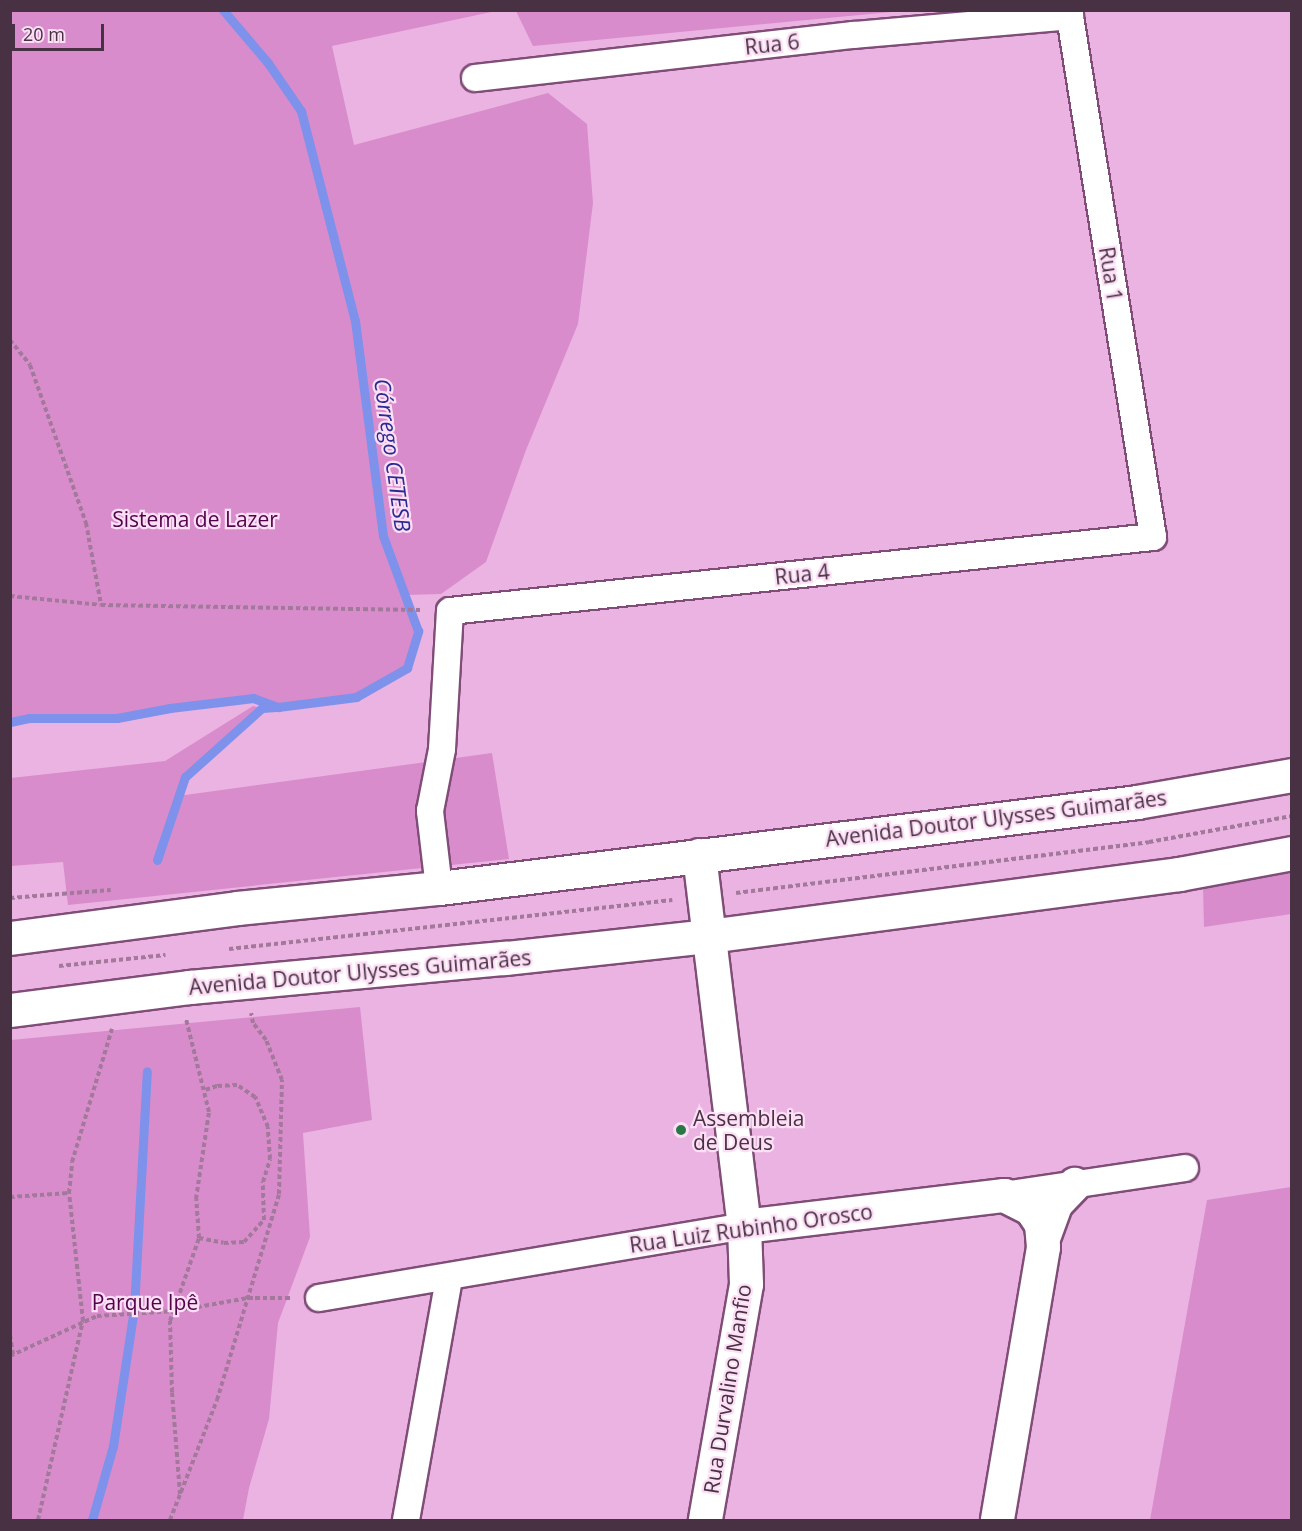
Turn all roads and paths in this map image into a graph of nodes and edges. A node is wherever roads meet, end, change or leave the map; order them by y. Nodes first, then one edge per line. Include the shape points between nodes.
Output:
1 (1069, 13) edge
2 (475, 78) dead end
3 (10, 340) edge
4 (1154, 537) joint
5 (10, 596) edge
6 (101, 605) junction
7 (437, 611) junction
8 (1292, 775) edge
9 (1292, 816) edge
10 (1292, 853) edge
11 (699, 855) junction
12 (439, 888) junction
13 (759, 890) dead end
14 (637, 904) dead end
15 (709, 936) junction
16 (10, 938) edge
17 (219, 950) dead end
18 (172, 955) dead end
19 (57, 967) dead end
20 (248, 983) junction
21 (178, 989) junction
22 (123, 995) junction
23 (10, 1010) edge
24 (205, 1090) junction
25 (1185, 1168) dead end
26 (1074, 1184) junction
27 (69, 1192) junction
28 (1004, 1195) junction
29 (10, 1197) edge
30 (744, 1226) junction
31 (1044, 1235) junction
32 (199, 1238) junction
33 (449, 1278) junction
34 (248, 1298) junction
35 (319, 1298) joint
36 (175, 1311) junction
37 (83, 1321) junction
38 (10, 1335) edge
39 (12, 1356) edge
40 (180, 1495) junction
41 (38, 1521) edge
42 (170, 1521) edge
43 (406, 1521) edge
44 (705, 1521) edge
45 (997, 1521) edge

1 - 2 street, Rua 6
1 - 4 street, Rua 1
3 - 6 path via 30,365 86,523
4 - 7 street, Rua 4
5 - 6 path
6 - 7 path
7 - 12 street via 442,749 430,811
8 - 11 main road, Avenida Doutor Ulysses Guimarães via 1137,802
9 - 13 path via 1149,842
10 - 15 main road, Avenida Doutor Ulysses Guimarães via 1179,874
11 - 12 main road, Avenida Doutor Ulysses Guimarães
11 - 15 main road
12 - 16 main road, Avenida Doutor Ulysses Guimarães via 237,908
14 - 17 path
15 - 20 main road, Avenida Doutor Ulysses Guimarães
15 - 30 main road, Rua Durvalino Manfio
18 - 19 path
20 - 21 main road, Avenida Doutor Ulysses Guimarães
20 - 34 path via 253,1023 274,1058 284,1101 279,1194
21 - 22 main road, Avenida Doutor Ulysses Guimarães
21 - 24 path
22 - 23 main road, Avenida Doutor Ulysses Guimarães
22 - 27 path via 72,1162
24 - 32 path via 208,1112 196,1199
24 - 32 path via 237,1085 255,1097 268,1127 270,1160 263,1182 264,1220 244,1242
25 - 26 street, Rua Luiz Rubinho Orosco
26 - 28 street, Rua Luiz Rubinho Orosco
26 - 31 main road via 1055,1204
27 - 29 path
27 - 37 path
28 - 30 main road, Rua Luiz Rubinho Orosco
28 - 31 main road via 1031,1209
30 - 33 street, Rua Luiz Rubinho Orosco
30 - 44 main road, Rua Durvalino Manfio via 746,1284
31 - 45 main road
32 - 36 path
33 - 35 street, Rua Luiz Rubinho Orosco
33 - 43 street
34 - 35 path
34 - 36 path
34 - 40 path via 217,1400
36 - 37 path via 97,1316
36 - 40 path via 170,1321
37 - 39 path
37 - 41 path
38 - 39 path
40 - 42 path

